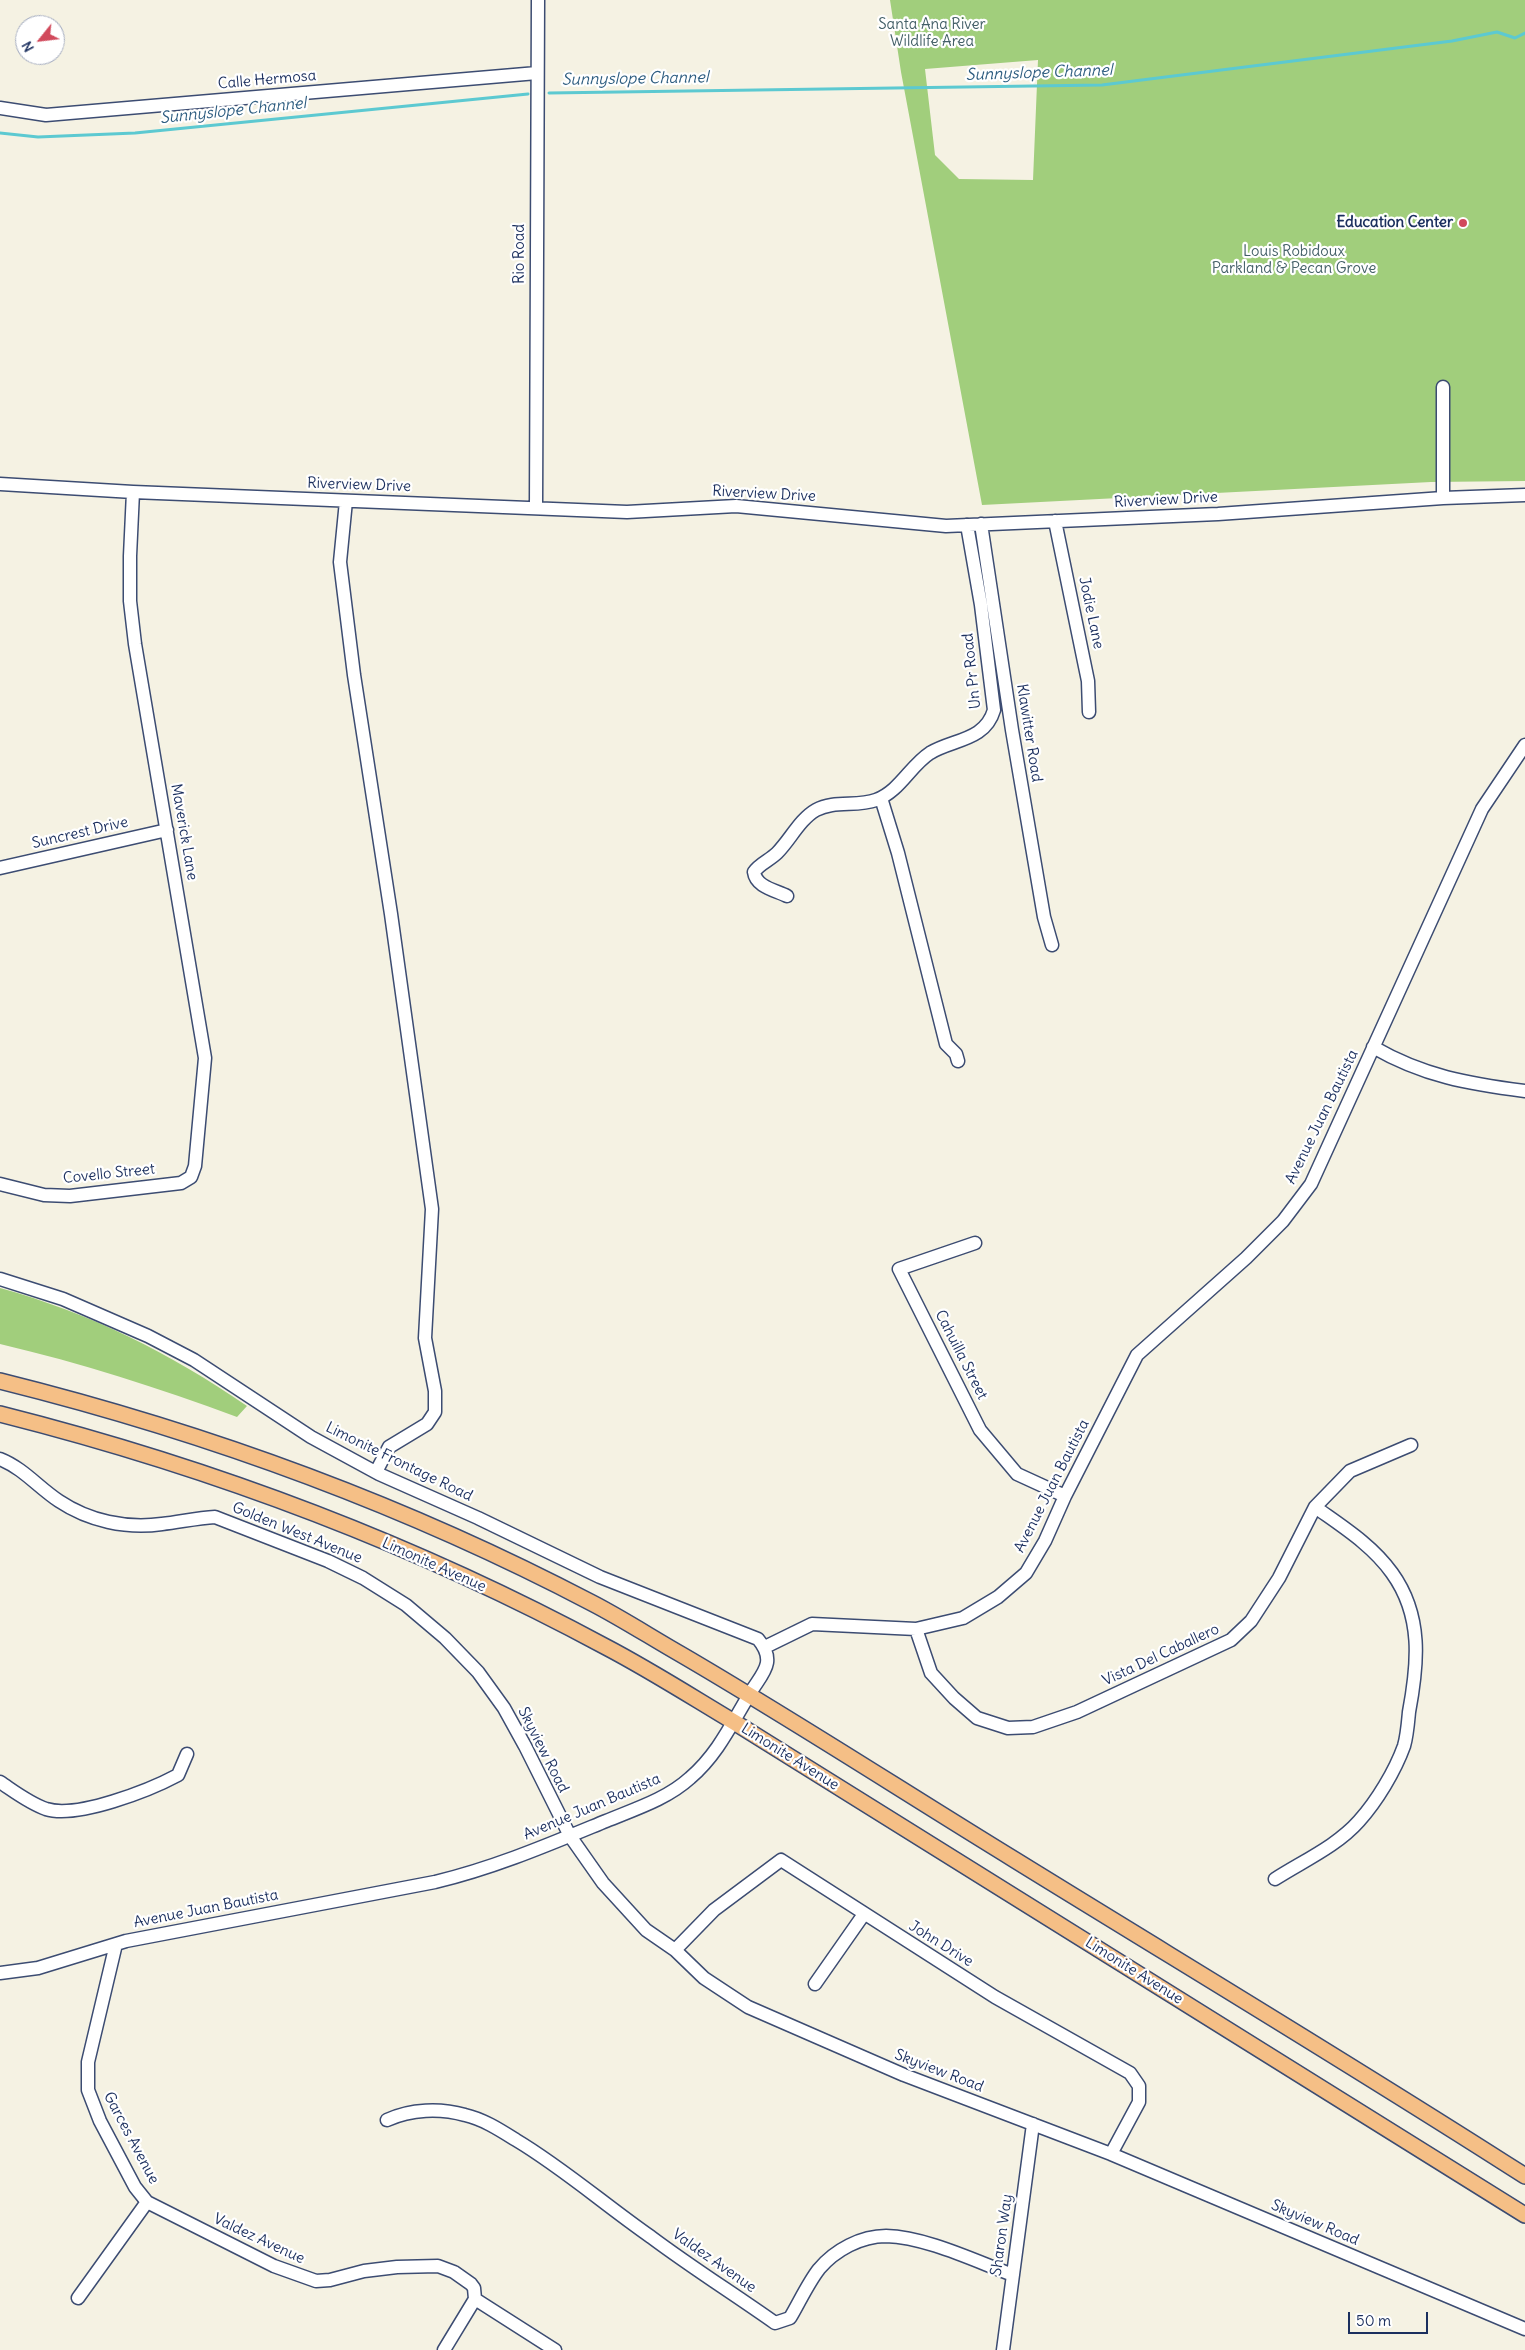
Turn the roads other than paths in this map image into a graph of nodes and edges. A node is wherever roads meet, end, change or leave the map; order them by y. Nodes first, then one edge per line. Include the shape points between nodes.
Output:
1 (538, 0) edge
2 (537, 80) junction
3 (0, 108) edge
4 (1443, 387) dead end
5 (0, 484) edge
6 (133, 492) junction
7 (1525, 495) edge
8 (1443, 498) junction
9 (346, 501) junction
10 (536, 508) junction
11 (1055, 521) junction
12 (981, 524) junction
13 (968, 525) junction
14 (1089, 712) dead end
15 (1009, 713) junction
16 (993, 714) junction
17 (1525, 745) edge
18 (881, 798) junction
19 (167, 830) junction
20 (0, 868) edge
21 (787, 896) dead end
22 (1052, 945) dead end
23 (1373, 1047) junction
24 (958, 1061) dead end
25 (1525, 1091) edge
26 (191, 1177) joint
27 (0, 1184) edge
28 (976, 1243) dead end
29 (0, 1279) edge
30 (0, 1381) edge
31 (0, 1414) edge
32 (1411, 1445) dead end
33 (0, 1459) edge
34 (376, 1472) junction
35 (1065, 1496) junction
36 (1315, 1506) junction
37 (916, 1629) junction
38 (765, 1647) junction
39 (478, 1672) joint
40 (749, 1694) junction
41 (734, 1722) junction
42 (187, 1754) dead end
43 (0, 1782) edge
44 (570, 1836) junction
45 (1275, 1880) dead end
46 (864, 1914) junction
47 (116, 1944) junction
48 (675, 1950) junction
49 (0, 1973) edge
50 (815, 1984) dead end
51 (387, 2120) dead end
52 (1033, 2124) junction
53 (1111, 2154) junction
54 (1525, 2176) edge
55 (147, 2202) junction
56 (1525, 2215) edge
57 (1013, 2275) junction
58 (78, 2298) dead end
59 (475, 2299) junction
60 (1525, 2328) edge
61 (444, 2350) edge
62 (555, 2350) edge
63 (1003, 2350) edge

1 - 2 street, Rio Road
2 - 3 street, Calle Hermosa via 46,115
2 - 10 street, Rio Road
4 - 8 street
5 - 6 street, Riverview Drive
6 - 9 street, Riverview Drive
6 - 19 street, Maverick Lane via 130,600
7 - 8 street, Riverview Drive
8 - 11 street, Riverview Drive via 1218,514
9 - 10 street, Riverview Drive
9 - 34 street via 341,572 432,1209 425,1338 435,1391 435,1412 427,1424 389,1447
10 - 13 street, Riverview Drive via 628,512 736,506 946,526
11 - 12 street, Riverview Drive
11 - 14 street, Jodie Lane via 1088,681
12 - 13 street, Riverview Drive
12 - 15 street, Klawitter Road
13 - 16 street, Un Pr Road
15 - 16 street
15 - 22 street, Klawitter Road via 1044,917
16 - 18 street, Un Pr Road via 980,731 930,753
17 - 23 street, Avenue Juan Bautista via 1482,809
18 - 21 street, Un Pr Road via 863,804 815,810 777,853 757,868 755,879
18 - 24 street via 946,1044
19 - 20 street, Suncrest Drive
19 - 26 street, Maverick Lane via 205,1058 197,1155
23 - 25 street via 1429,1074
23 - 35 street, Avenue Juan Bautista via 1311,1184 1283,1221 1246,1258 1137,1355
26 - 27 street, Covello Street via 181,1183 70,1196 44,1195
28 - 35 street, Cahuilla Street via 898,1269 980,1430 1017,1474
29 - 34 street, Limonite Frontage Road via 63,1299 148,1336 194,1360 310,1437
30 - 40 main road via 137,1417 277,1464 431,1524 594,1604
31 - 41 main road, Limonite Avenue via 83,1435 242,1485 434,1563 606,1647
32 - 36 street, Vista Del Caballero via 1350,1471
33 - 39 street, Golden West Avenue via 21,1470 59,1501 101,1520 141,1526 215,1517 328,1561 406,1605 446,1638
34 - 38 street, Limonite Frontage Road via 600,1578 758,1639
35 - 37 street, Avenue Juan Bautista via 1026,1573 998,1598 963,1618
36 - 37 street, Vista Del Caballero via 1279,1578 1251,1621 1231,1640 1077,1712 1033,1727 1008,1728 977,1718 932,1673
36 - 45 street via 1370,1547 1393,1574 1410,1609 1417,1644 1415,1682 1404,1746 1377,1800 1358,1823 1330,1845
37 - 38 street, Avenue Juan Bautista via 812,1624
38 - 40 street, Avenue Juan Bautista via 767,1662 762,1676
39 - 44 street, Skyview Road via 504,1708
40 - 41 street, Avenue Juan Bautista
40 - 54 main road
41 - 44 street, Avenue Juan Bautista via 705,1764 677,1789
41 - 56 main road, Limonite Avenue
42 - 43 street via 178,1776 150,1790 70,1810 48,1810
44 - 47 street, Avenue Juan Bautista via 485,1869 435,1882
44 - 48 street, Skyview Road via 624,1907 646,1930
46 - 48 street, John Drive via 781,1860 714,1910
46 - 50 street
46 - 53 street, John Drive via 995,1997 1130,2073 1139,2086 1139,2102
47 - 49 street, Avenue Juan Bautista via 38,1968
47 - 55 street, Garces Avenue via 88,2062 88,2090 100,2121
48 - 52 street, Skyview Road via 704,1978 748,2007 904,2075
51 - 57 street, Valdez Avenue via 406,2113 443,2111 493,2126 543,2156 650,2237 775,2323 790,2318 818,2270 835,2253 859,2241 886,2236 924,2243
52 - 53 street, Skyview Road
52 - 57 street, Sharon Way
53 - 60 street, Skyview Road
55 - 58 street, Garces Avenue
55 - 59 street, Valdez Avenue via 301,2277 330,2280 397,2266 438,2266 471,2284
57 - 63 street, Sharon Way
59 - 61 street
59 - 62 street

